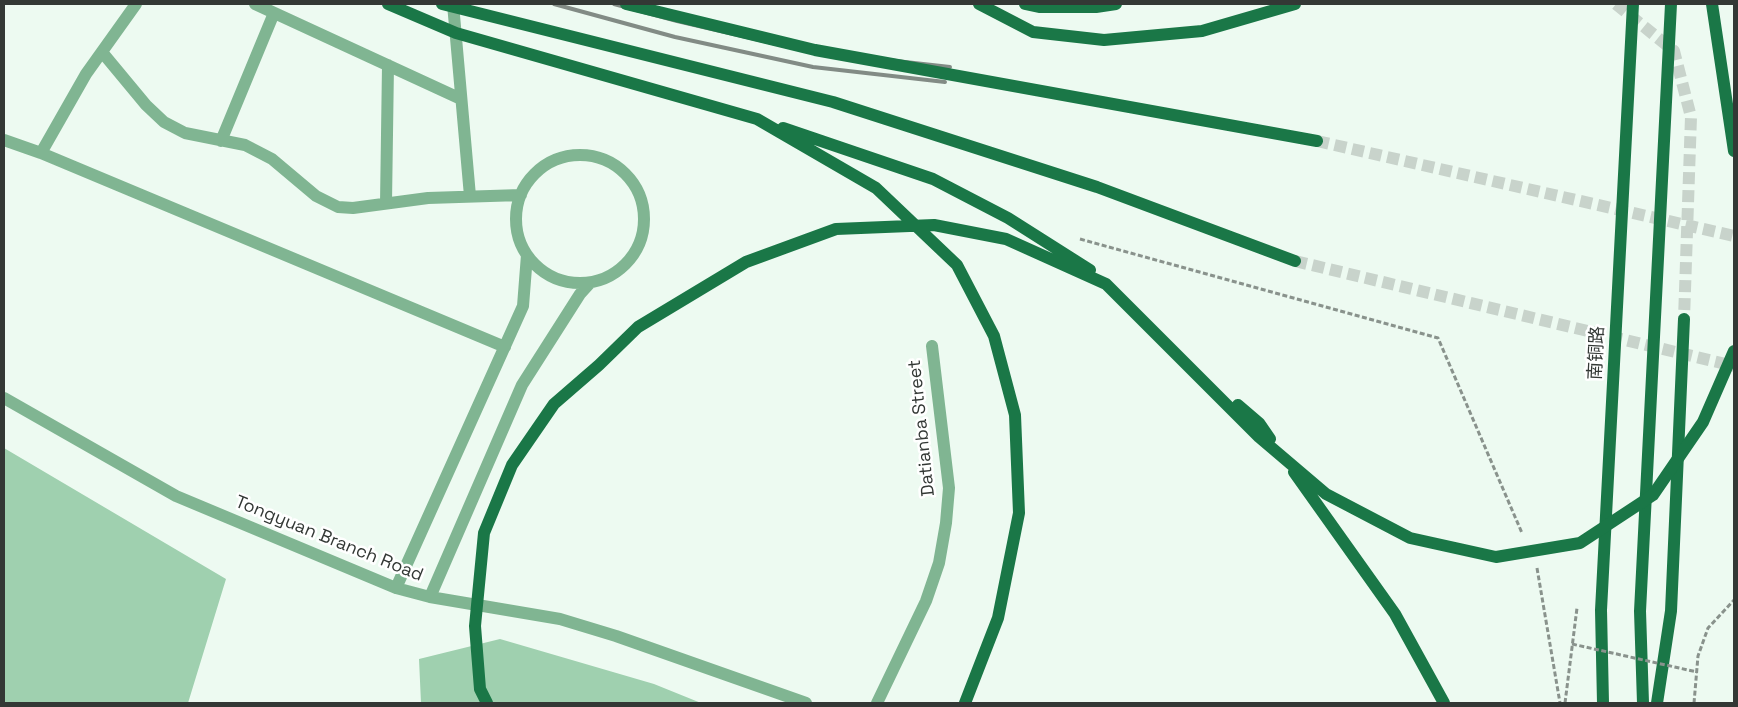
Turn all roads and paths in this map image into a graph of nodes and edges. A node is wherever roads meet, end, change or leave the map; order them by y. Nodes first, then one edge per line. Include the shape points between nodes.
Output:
1 (136, 4) edge
2 (255, 4) edge
3 (388, 4) edge
4 (442, 4) edge
5 (453, 4) edge
6 (626, 4) edge
7 (979, 4) edge
8 (1025, 4) edge
9 (1116, 4) edge
10 (1295, 4) edge
11 (1633, 4) edge
12 (1671, 4) edge
13 (1712, 4) edge
14 (274, 12) junction
15 (102, 52) junction
16 (388, 65) junction
17 (462, 99) junction
18 (757, 120) junction
19 (4, 140) edge
20 (221, 140) junction
21 (1317, 141) tunnel mouth
22 (1734, 151) edge
23 (41, 153) junction
24 (521, 195) junction
25 (470, 196) junction
26 (386, 203) junction
27 (527, 255) junction
28 (1295, 261) tunnel mouth
29 (590, 283) junction
30 (1684, 319) tunnel mouth
31 (932, 346) dead end
32 (505, 347) junction
33 (1734, 351) edge
34 (4, 398) edge
35 (396, 588) junction
36 (430, 597) junction
37 (1734, 600) edge
38 (1576, 608) dead end
39 (1572, 644) junction
40 (1697, 672) junction
41 (487, 703) edge
42 (806, 703) edge
43 (877, 703) edge
44 (965, 703) edge
45 (1444, 703) edge
46 (1565, 703) edge
47 (1603, 703) edge
48 (1643, 703) edge
49 (1657, 703) edge
50 (1694, 703) edge

1 - 15 street
2 - 14 street
3 - 18 main road, bridge via 456,33
4 - 28 main road, bridge via 833,102 1097,187
5 - 17 street
6 - 21 main road, bridge via 814,50
7 - 10 main road via 1033,32 1104,40 1202,32
8 - 9 main road via 1096,7
11 - 47 main road, 南铜路 via 1601,610
12 - 48 main road via 1640,611
13 - 22 main road
14 - 16 street
14 - 20 street
15 - 20 street via 164,122 185,132
15 - 23 street
16 - 17 street
16 - 26 street
17 - 25 street
18 - 44 main road, bridge via 876,188 957,265 994,336 1014,415 1019,513 998,618
18 - 45 main road, bridge via 933,179 1008,218 1090,270 1259,423 1395,614
19 - 23 street
20 - 26 street via 245,145 272,159 316,196 338,206 353,208
23 - 32 street
24 - 25 street
24 - 27 street via 516,226
24 - 29 street via 528,181 552,161 582,154 612,162 634,183 645,212 640,243 622,268 609,277
25 - 26 street
27 - 29 street via 549,276 564,282
27 - 32 street via 524,306
29 - 36 street via 522,385
30 - 49 main road via 1672,611
31 - 43 street, Datianba Street via 949,488 946,523 939,562 926,601
32 - 35 street
33 - 41 main road, bridge via 1703,422 1653,495 1580,543 1496,556 1410,538 1326,494 1259,437 1106,284 1006,239 934,225 836,229 746,262 638,327 554,404 512,465 484,533 475,626 480,689
34 - 35 street, Tongyuan Branch Road via 176,496
35 - 36 street, Tongyuan Branch Road
36 - 42 street, Tongyuan Branch Road via 560,619
37 - 40 path via 1708,628 1698,656
38 - 39 path
39 - 40 path, bridge
39 - 46 path
40 - 50 path

